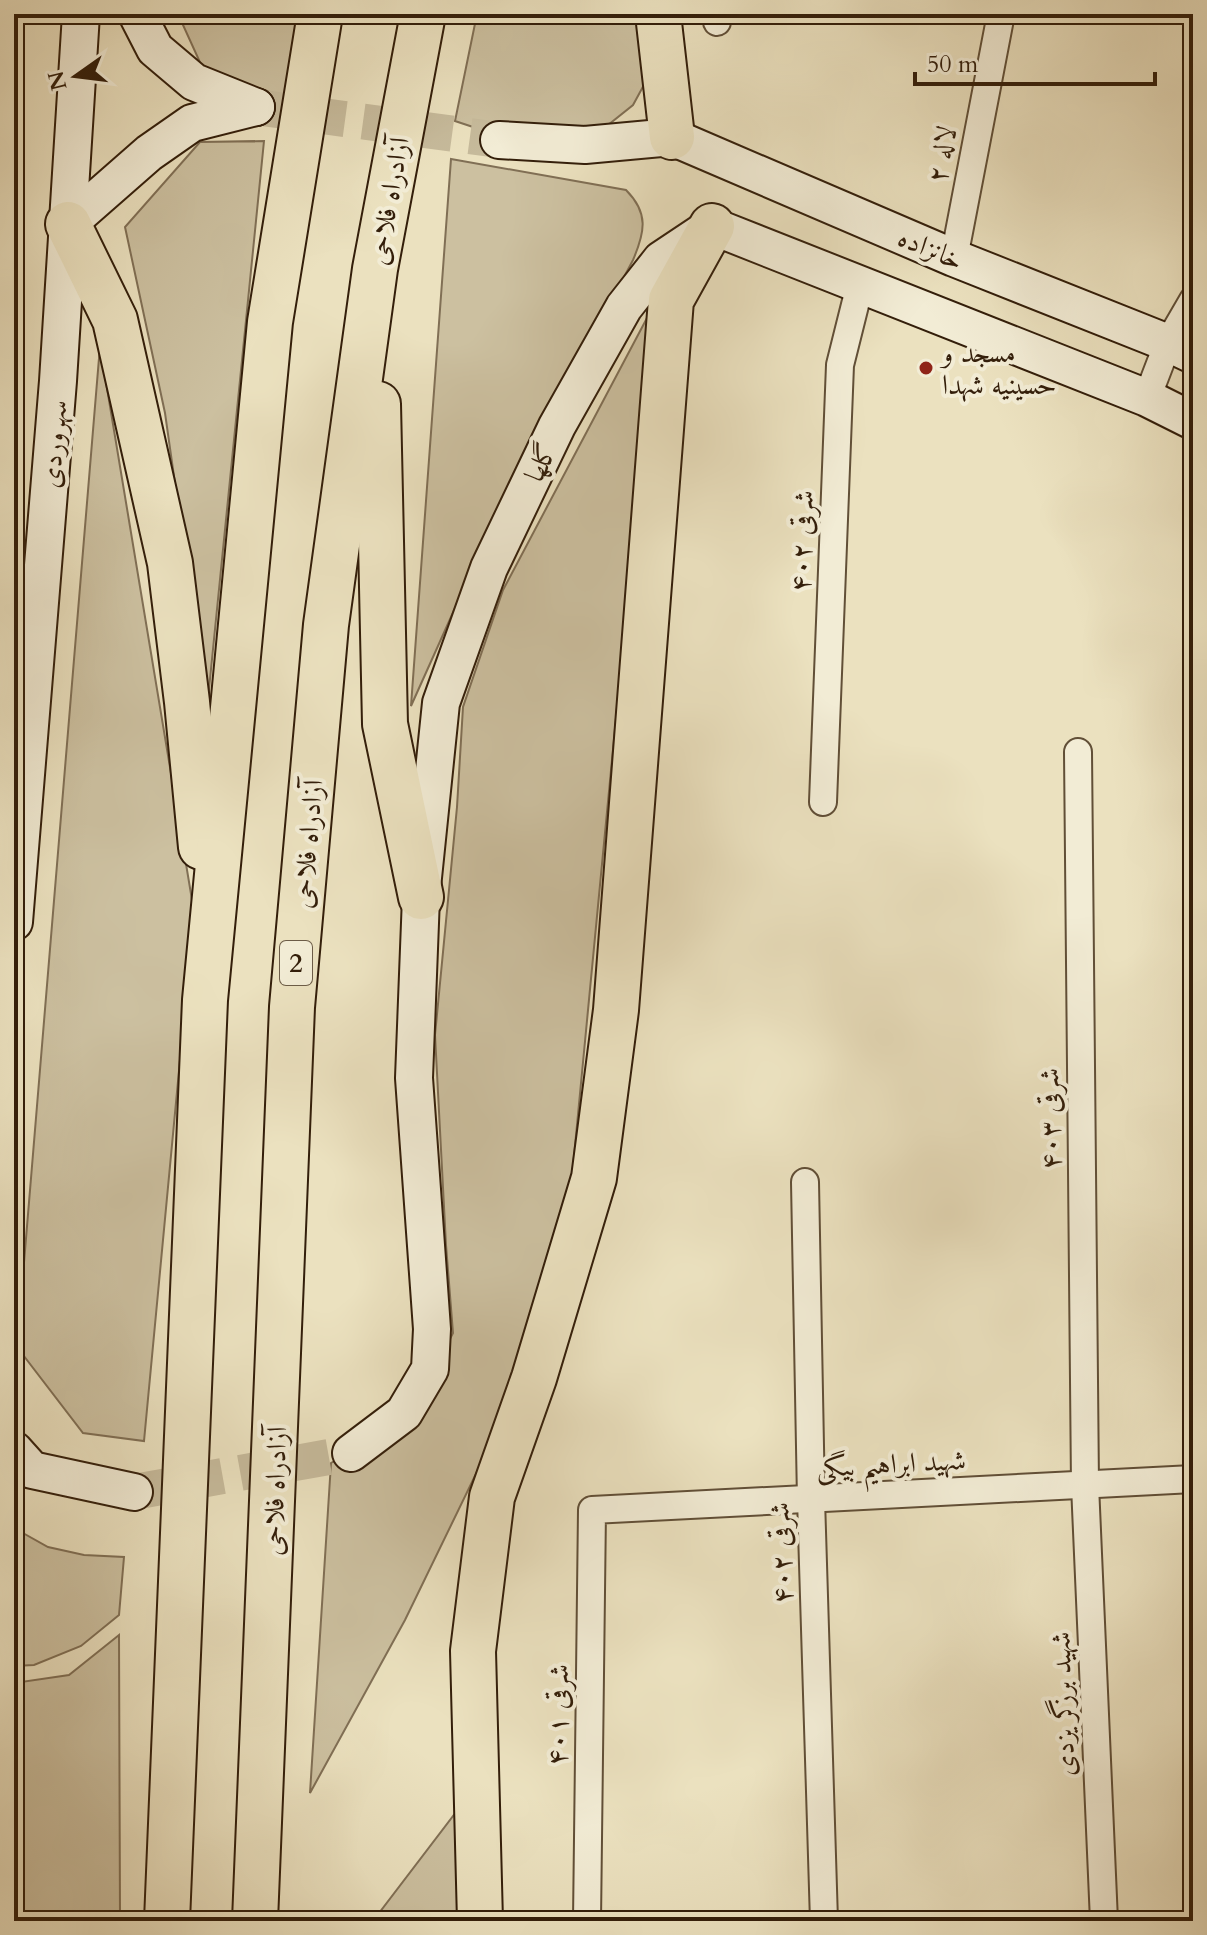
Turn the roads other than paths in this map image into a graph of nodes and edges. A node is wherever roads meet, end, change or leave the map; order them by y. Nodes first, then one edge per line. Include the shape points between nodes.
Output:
1 (81, 14) edge
2 (137, 14) edge
3 (320, 14) edge
4 (423, 14) edge
5 (658, 14) edge
6 (1001, 14) edge
7 (672, 137) junction
8 (499, 140) tunnel mouth
9 (68, 224) junction
10 (712, 226) junction
11 (954, 258) junction
12 (375, 269) junction
13 (860, 285) junction
14 (1193, 300) edge
15 (1181, 349) edge
16 (1147, 398) junction
17 (1193, 421) edge
18 (1078, 752) dead end
19 (823, 802) dead end
20 (421, 897) junction
21 (14, 922) edge
22 (210, 948) junction
23 (805, 1182) dead end
24 (14, 1450) edge
25 (351, 1453) tunnel mouth
26 (1193, 1479) edge
27 (1085, 1485) junction
28 (134, 1492) tunnel mouth
29 (811, 1499) junction
30 (592, 1510) joint
31 (167, 1921) edge
32 (255, 1921) edge
33 (480, 1921) edge
34 (587, 1921) edge
35 (824, 1921) edge
36 (1104, 1921) edge

1 - 9 main road, سهروردی
2 - 9 main road via 155,49 194,82 256,107 192,123
3 - 22 highway via 270,322
4 - 12 highway, آزادراه فلاحی / 2
5 - 7 highway
6 - 11 street, لاله ۲
7 - 8 main road via 585,145
7 - 11 main road, خانزاده
9 - 21 main road, سهروردی
9 - 22 highway via 115,320 170,563
10 - 13 main road
10 - 20 main road, گلها via 661,260 624,307 557,426 489,568 441,703
10 - 33 highway via 671,300 616,1010 594,1178 492,1497 473,1651
11 - 15 main road, خانزاده
12 - 20 highway via 385,724
12 - 32 highway, آزادراه فلاحی / 2 via 326,625 292,1007
13 - 16 main road
13 - 19 street, ۴۰۲ شرقی via 840,365
14 - 15 street
15 - 16 street
16 - 17 main road
18 - 27 street, ۴۰۳ شرقی
20 - 25 main road, گلها via 414,1078 432,1329 430,1369 404,1413
22 - 31 highway
23 - 29 street, ۴۰۲ شرقی
24 - 28 main road via 32,1470
26 - 27 street, شهید ابراهیم بیگی
27 - 29 street, شهید ابراهیم بیگی
27 - 36 street, شهید برزگر یزدی
29 - 30 street, شهید ابراهیم بیگی
29 - 35 street, ۴۰۲ شرقی
30 - 34 street, ۴۰۱ شرقی

